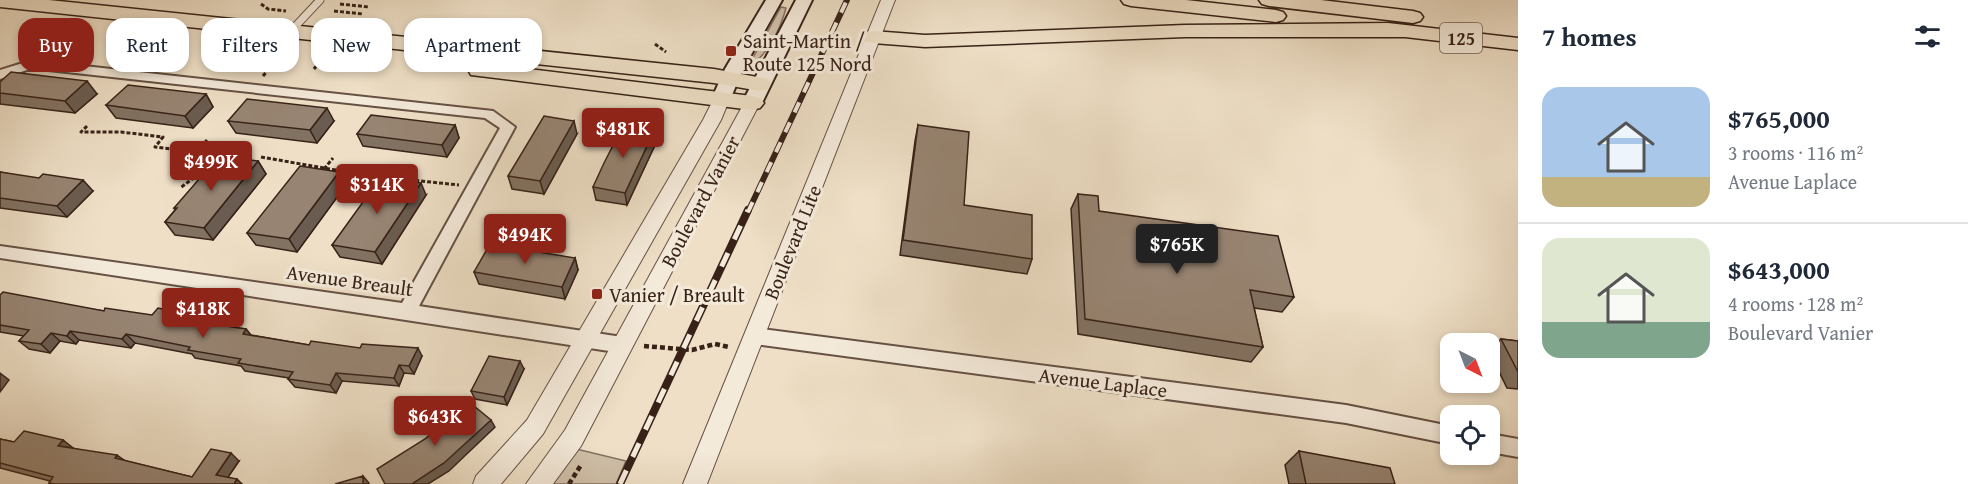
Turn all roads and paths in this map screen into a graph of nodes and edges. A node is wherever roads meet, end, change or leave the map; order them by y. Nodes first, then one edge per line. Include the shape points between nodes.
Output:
1 (320, 0) edge
2 (774, 0) edge
3 (804, 0) edge
4 (888, 0) edge
5 (1131, 0) edge
6 (1269, 0) edge
7 (1321, 0) edge
8 (0, 1) edge
9 (261, 4) dead end
10 (340, 4) dead end
11 (369, 7) dead end
12 (1353, 10) junction
13 (334, 11) dead end
14 (363, 14) dead end
15 (0, 18) edge
16 (245, 18) edge
17 (283, 18) edge
18 (293, 18) edge
19 (299, 23) edge
20 (1518, 28) edge
21 (1405, 31) junction
22 (873, 37) junction
23 (655, 44) dead end
24 (1518, 44) edge
25 (201, 48) edge
26 (666, 52) dead end
27 (299, 61) edge
28 (268, 72) edge
29 (0, 75) edge
30 (260, 79) dead end
31 (726, 88) junction
32 (756, 93) junction
33 (87, 126) dead end
34 (207, 140) dead end
35 (198, 152) junction
36 (261, 157) dead end
37 (333, 158) dead end
38 (324, 169) junction
39 (475, 187) junction
40 (180, 189) dead end
41 (0, 252) edge
42 (407, 311) junction
43 (755, 336) junction
44 (587, 339) junction
45 (723, 345) dead end
46 (633, 346) junction
47 (1440, 433) edge
48 (1500, 445) edge
49 (1518, 448) edge
50 (485, 484) edge
51 (538, 484) edge
52 (695, 484) edge

1 - 18 lane
2 - 31 main road
3 - 32 main road
4 - 22 street, Boulevard Lite
5 - 21 highway, 125
6 - 12 highway, 125
7 - 12 highway
8 - 16 highway
9 - 17 path
10 - 11 path
12 - 20 highway, 125
13 - 14 path
15 - 25 highway
19 - 31 highway
21 - 22 highway via 1185,31 924,41
21 - 24 highway, 125
22 - 43 street, Boulevard Lite
23 - 26 path
27 - 31 highway
28 - 30 path
29 - 39 street via 26,66 48,66 488,114 508,127
31 - 32 highway
31 - 44 street, Boulevard Vanier via 712,120
32 - 46 street, Boulevard Vanier
33 - 35 path via 81,132 163,137 155,147
34 - 35 path
35 - 40 path via 213,154
36 - 38 path
37 - 38 path
38 - 39 path
39 - 42 street
41 - 42 street, Avenue Breault
42 - 44 street, Avenue Breault
43 - 47 street, Avenue Laplace via 1346,414
43 - 52 street, Boulevard Lite
44 - 46 street, Avenue Breault
44 - 50 street, Boulevard Vanier via 535,427
45 - 46 path via 704,345 692,350
46 - 51 street, Boulevard Vanier
48 - 49 street

